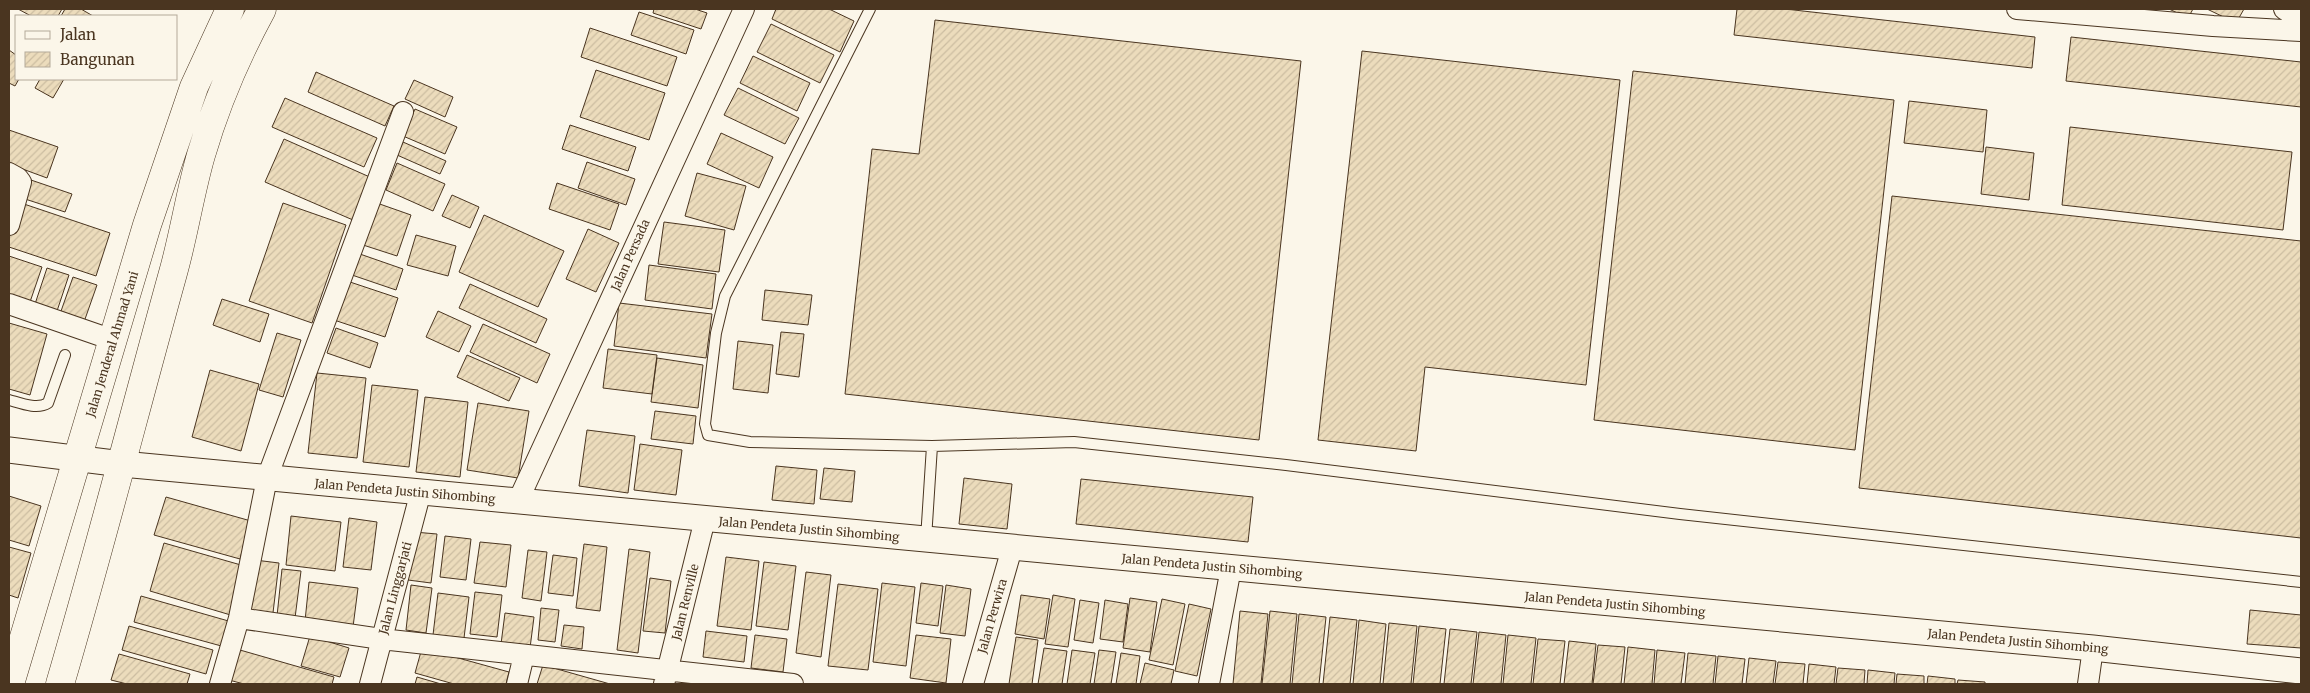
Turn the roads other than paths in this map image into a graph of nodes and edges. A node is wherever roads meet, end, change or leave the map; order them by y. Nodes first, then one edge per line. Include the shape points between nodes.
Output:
1 (230, 9) edge
2 (262, 9) edge
3 (744, 9) edge
4 (870, 9) edge
5 (2017, 9) edge
6 (2284, 9) edge
7 (2301, 20) edge
8 (2301, 31) edge
9 (215, 38) junction
10 (242, 45) junction
11 (403, 112) dead end
12 (9, 173) edge
13 (9, 225) edge
14 (9, 304) edge
15 (113, 340) junction
16 (66, 355) dead end
17 (9, 400) edge
18 (932, 446) junction
19 (9, 450) edge
20 (77, 459) junction
21 (122, 464) junction
22 (267, 478) junction
23 (421, 491) junction
24 (518, 501) junction
25 (705, 519) junction
26 (926, 540) junction
27 (1012, 548) junction
28 (1231, 568) junction
29 (2301, 582) edge
30 (239, 618) junction
31 (382, 639) junction
32 (2093, 648) junction
33 (524, 655) junction
34 (2301, 671) edge
35 (666, 678) edge
36 (10, 684) edge
37 (60, 684) edge
38 (220, 684) edge
39 (370, 684) edge
40 (517, 684) edge
41 (793, 684) edge
42 (973, 684) edge
43 (1208, 684) edge
44 (2088, 684) edge

1 - 9 main road, Jalan Jenderal Ahmad Yani
2 - 10 main road
3 - 24 street, Jalan Persada
4 - 18 lane via 725,296 716,333 704,424 708,435 750,442
5 - 8 street
6 - 7 street
9 - 10 main road
9 - 15 main road, Jalan Jenderal Ahmad Yani via 173,146
10 - 21 main road via 201,156 183,238
11 - 22 street
12 - 13 street via 21,182
14 - 15 street
15 - 20 main road, Jalan Jenderal Ahmad Yani
16 - 17 lane via 48,403 36,406
18 - 26 lane
18 - 29 lane via 1074,442 1680,514
19 - 20 street, Jalan Pendeta Justin Sihombing
20 - 21 street, Jalan Pendeta Justin Sihombing
20 - 36 main road, Jalan Jenderal Ahmad Yani
21 - 22 street, Jalan Pendeta Justin Sihombing
21 - 37 main road
22 - 23 street, Jalan Pendeta Justin Sihombing
22 - 30 street
23 - 24 street, Jalan Pendeta Justin Sihombing
23 - 31 street, Jalan Linggarjati
24 - 25 street, Jalan Pendeta Justin Sihombing
25 - 26 street, Jalan Pendeta Justin Sihombing
25 - 35 street, Jalan Renville
26 - 27 street, Jalan Pendeta Justin Sihombing
27 - 28 street, Jalan Pendeta Justin Sihombing
27 - 42 street, Jalan Perwira
28 - 32 street, Jalan Pendeta Justin Sihombing
28 - 43 street
30 - 31 street
30 - 38 street
31 - 33 street
31 - 39 street, Jalan Linggarjati
32 - 34 street, Jalan Pendeta Justin Sihombing
32 - 44 street
33 - 35 street
33 - 40 street
35 - 41 street

